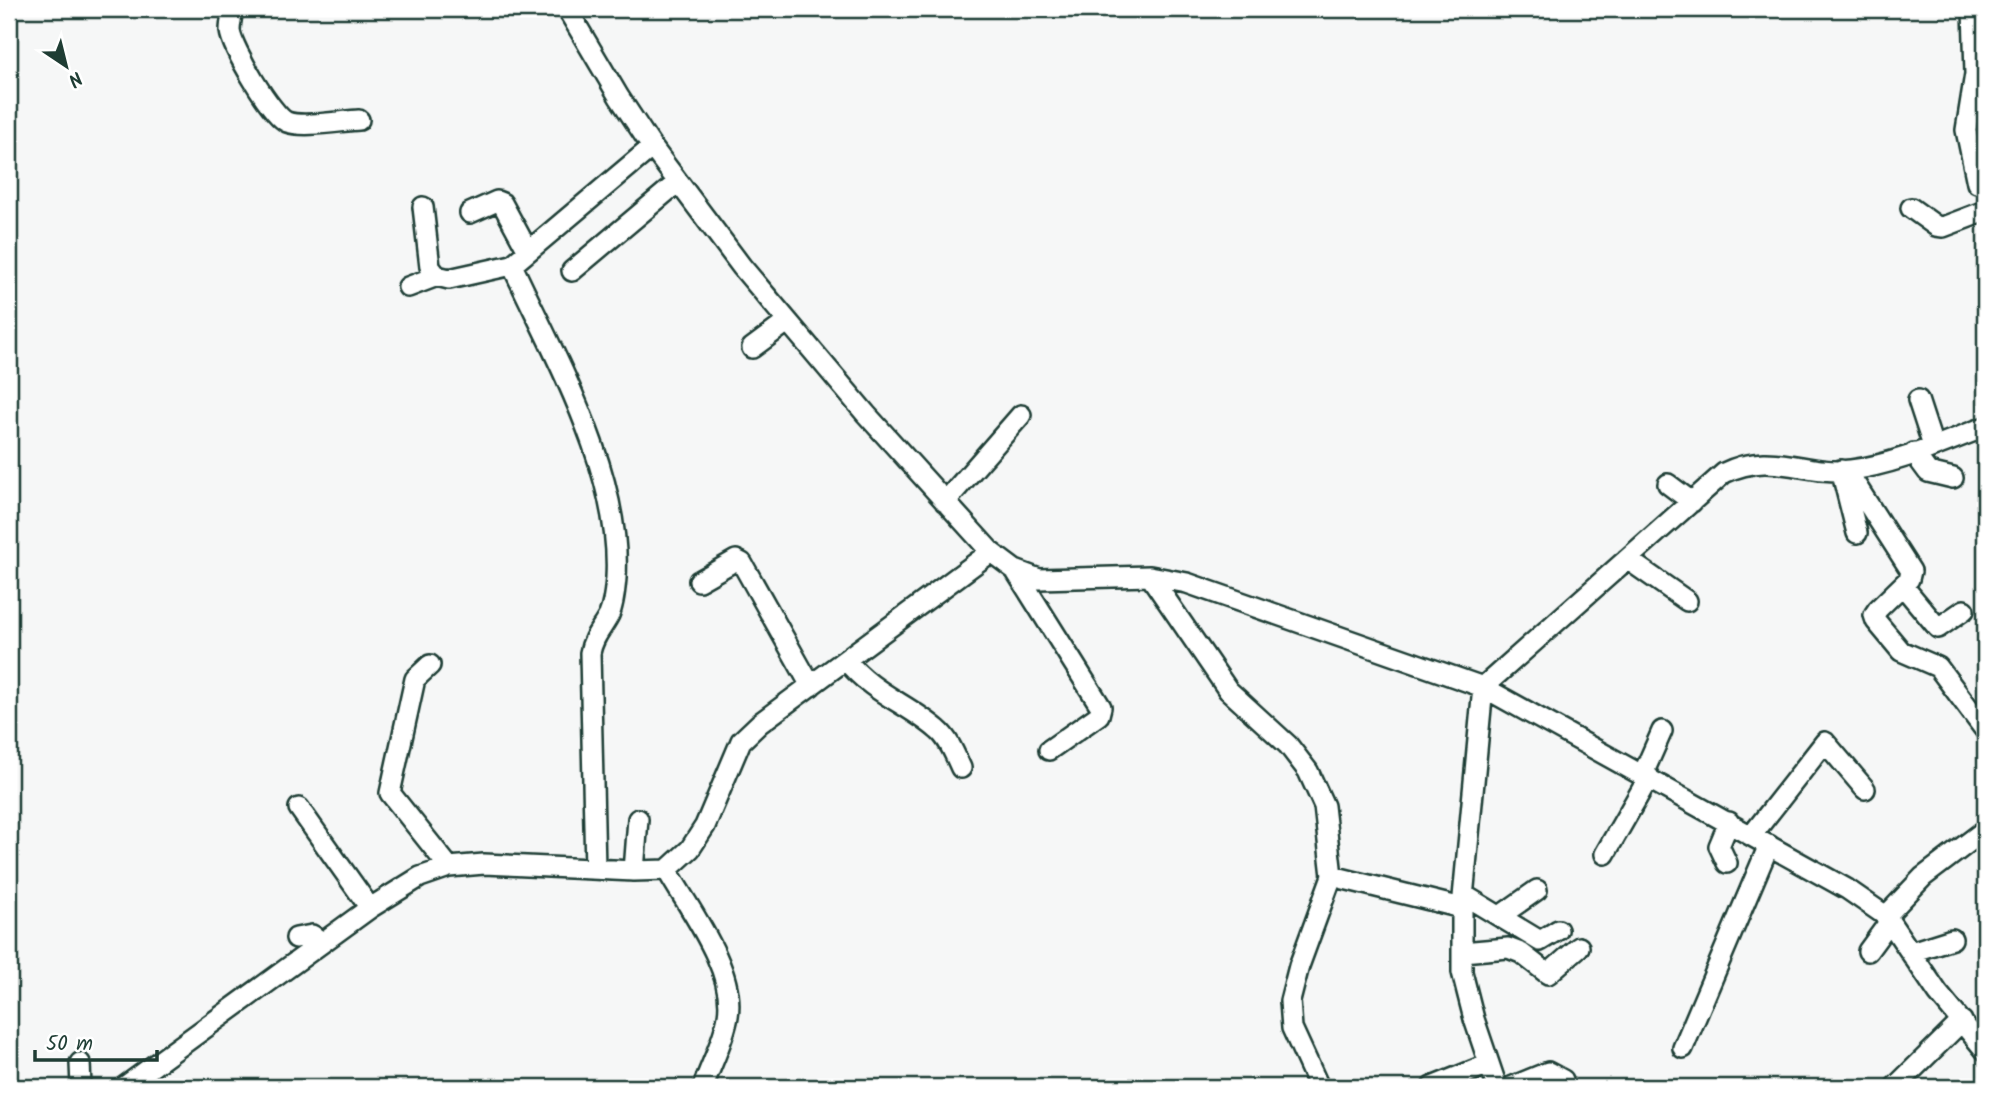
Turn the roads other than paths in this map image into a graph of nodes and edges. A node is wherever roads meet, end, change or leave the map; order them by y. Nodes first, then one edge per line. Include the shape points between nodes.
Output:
1 (233, 9) edge
2 (567, 9) edge
3 (1973, 9) edge
4 (359, 120) dead end
5 (652, 147) junction
6 (1978, 154) edge
7 (678, 182) junction
8 (1983, 198) edge
9 (423, 207) dead end
10 (1911, 208) dead end
11 (470, 213) dead end
12 (528, 251) junction
13 (512, 265) junction
14 (572, 271) dead end
15 (437, 276) junction
16 (408, 287) dead end
17 (787, 322) junction
18 (752, 348) dead end
19 (1918, 400) dead end
20 (1021, 415) dead end
21 (1985, 427) edge
22 (1924, 449) junction
23 (1844, 470) junction
24 (1953, 478) dead end
25 (1668, 484) dead end
26 (945, 502) junction
27 (1692, 502) junction
28 (1857, 533) dead end
29 (991, 552) junction
30 (1627, 559) junction
31 (1015, 570) junction
32 (1150, 576) junction
33 (699, 581) dead end
34 (1903, 586) junction
35 (1687, 601) dead end
36 (1964, 610) dead end
37 (846, 660) junction
38 (430, 665) dead end
39 (811, 686) junction
40 (1483, 687) junction
41 (1985, 730) edge
42 (1662, 731) dead end
43 (1049, 750) dead end
44 (961, 768) dead end
45 (1646, 775) junction
46 (1865, 789) dead end
47 (299, 808) dead end
48 (638, 819) dead end
49 (1729, 822) junction
50 (1985, 830) edge
51 (1752, 835) junction
52 (1769, 845) junction
53 (1605, 854) dead end
54 (1727, 863) dead end
55 (449, 867) junction
56 (595, 869) junction
57 (667, 870) junction
58 (634, 871) junction
59 (1332, 876) junction
60 (1537, 890) dead end
61 (1463, 901) junction
62 (370, 908) junction
63 (1500, 916) junction
64 (1888, 918) junction
65 (1558, 930) dead end
66 (296, 938) dead end
67 (1952, 939) dead end
68 (322, 942) junction
69 (1578, 947) dead end
70 (1868, 951) dead end
71 (1462, 952) junction
72 (1911, 953) junction
73 (1962, 1021) junction
74 (1983, 1042) edge
75 (1684, 1048) dead end
76 (80, 1063) dead end
77 (1489, 1064) junction
78 (1563, 1080) dead end
79 (81, 1087) edge
80 (124, 1087) edge
81 (703, 1087) edge
82 (1319, 1087) edge
83 (1432, 1087) edge
84 (1497, 1087) edge
85 (1511, 1087) edge
86 (1895, 1087) edge

1 - 4 street via 230,31 236,48 276,115 299,124
2 - 5 street
3 - 6 street via 1975,74 1966,130
5 - 7 street
5 - 12 street
6 - 8 street
7 - 14 street
7 - 17 street
8 - 10 street via 1943,227
9 - 15 street via 430,267
11 - 12 street via 502,203
12 - 13 street
13 - 15 street via 449,279
13 - 56 street via 592,436 615,546 613,600 590,653
15 - 16 street
17 - 18 street
17 - 26 street
19 - 22 street
20 - 26 street
21 - 22 street
22 - 23 street via 1881,465
22 - 24 street via 1928,472
23 - 27 street via 1744,463 1724,473
23 - 28 street
23 - 34 street via 1907,563 1911,571
25 - 27 street
26 - 29 street
27 - 30 street
29 - 31 street
29 - 37 street
30 - 35 street
30 - 40 street
31 - 32 street via 1039,579
31 - 43 street via 1101,708 1099,715
32 - 40 street via 1220,594
32 - 59 street via 1228,690 1289,745 1308,771 1324,806
33 - 39 street via 736,560 742,563
34 - 36 street via 1938,628
34 - 41 street via 1878,609 1876,621 1901,651 1938,667
37 - 39 street
37 - 44 street via 880,693 939,730
38 - 55 street via 415,679 390,793
39 - 57 street via 741,741 705,826 690,849
40 - 45 street
40 - 61 street
42 - 45 street
45 - 49 street
45 - 53 street
46 - 51 street via 1825,742
47 - 62 street
48 - 58 street
49 - 51 street
49 - 54 street via 1719,846
50 - 64 street via 1923,877
51 - 52 street
52 - 64 street
52 - 75 street
55 - 56 street
55 - 62 street via 420,877
56 - 58 street
57 - 58 street
57 - 81 street via 720,965 729,991 728,1017
59 - 61 street
59 - 82 street via 1290,1001 1292,1028
60 - 63 street
61 - 63 street
61 - 71 street
62 - 68 street
63 - 65 street via 1540,940
64 - 70 street
64 - 72 street
66 - 68 street via 312,935
67 - 72 street
68 - 80 street
69 - 71 street via 1548,974 1508,948
71 - 77 street via 1462,972
72 - 73 street
73 - 74 street
73 - 86 street
76 - 79 street
77 - 83 street
77 - 84 street
78 - 85 street via 1548,1072

